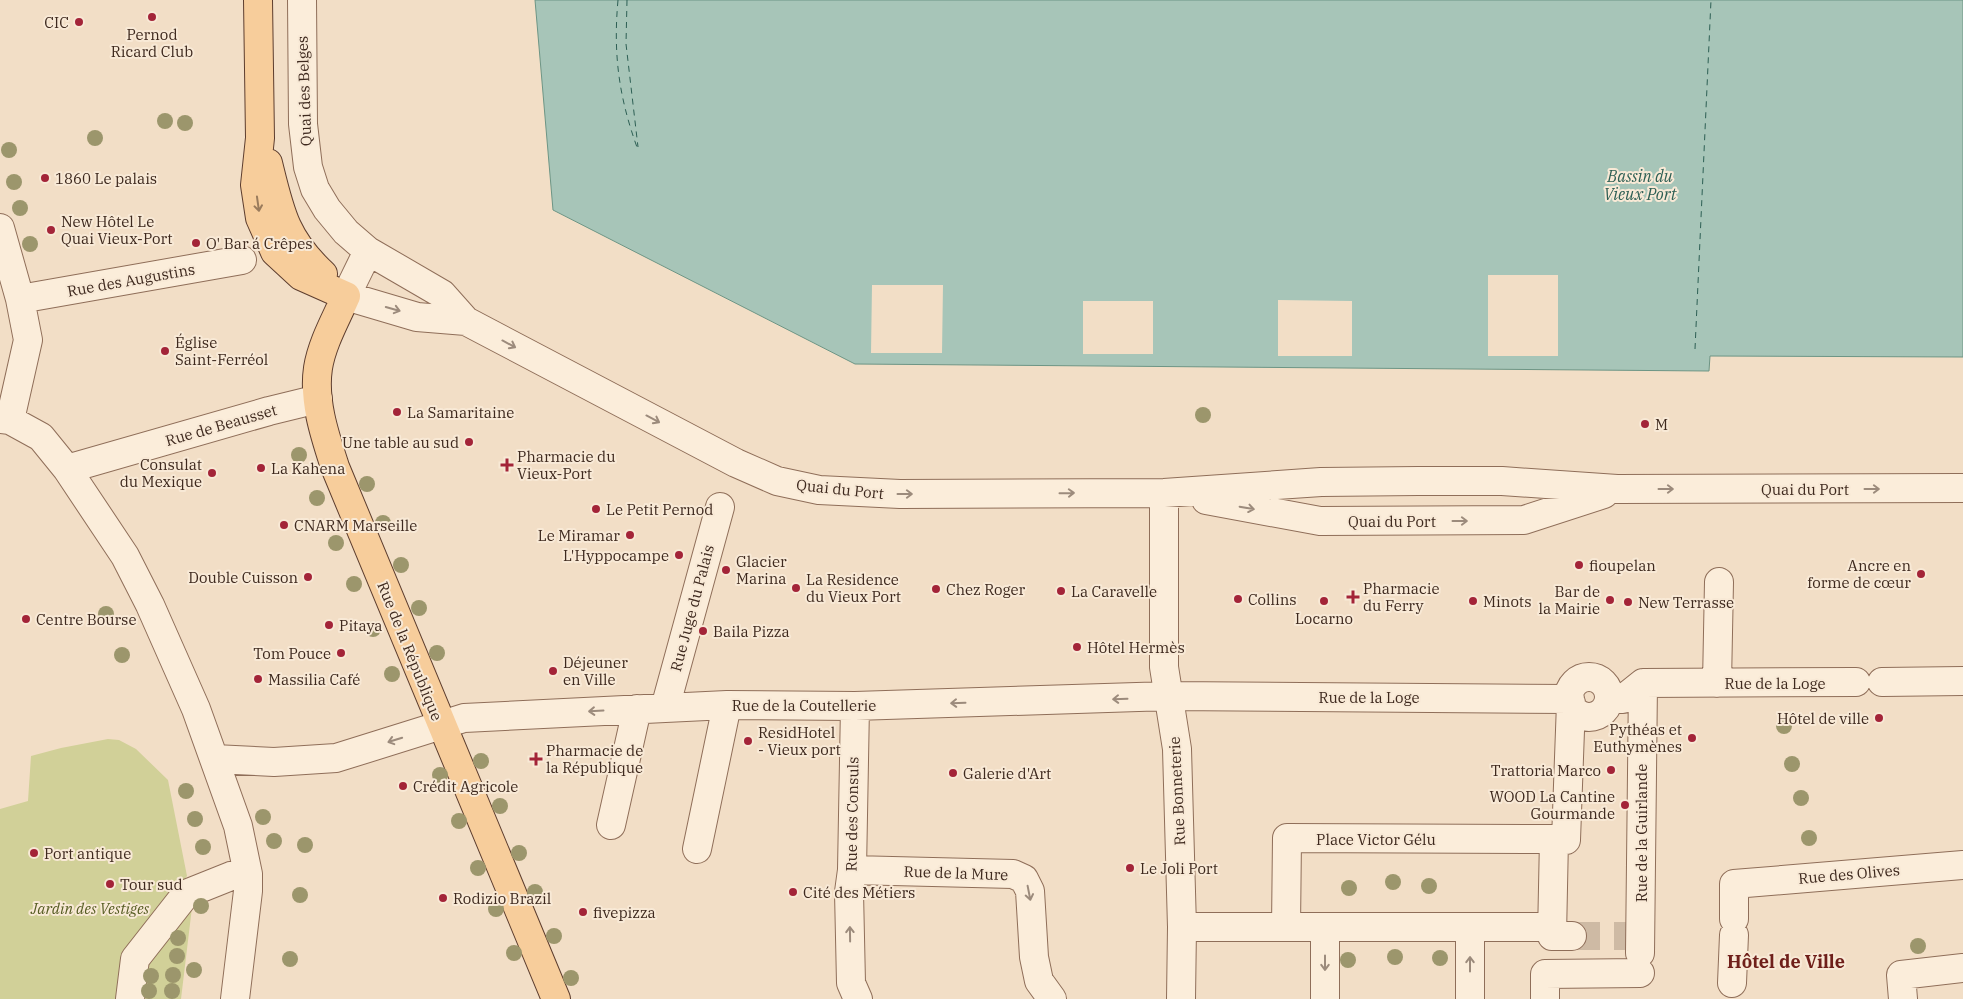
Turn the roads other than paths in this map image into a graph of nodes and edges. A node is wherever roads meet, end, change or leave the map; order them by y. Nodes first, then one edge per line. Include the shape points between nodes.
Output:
1 (258, 0) edge
2 (302, 0) edge
3 (0, 228) edge
4 (368, 251) junction
5 (242, 260) dead end
6 (346, 296) junction
7 (20, 299) junction
8 (466, 321) junction
9 (318, 399) junction
10 (10, 421) edge
11 (67, 469) junction
12 (1963, 488) edge
13 (1617, 489) junction
14 (1164, 493) junction
15 (720, 508) dead end
16 (1719, 582) dead end
17 (1963, 680) edge
18 (1717, 683) junction
19 (1643, 684) junction
20 (1963, 690) edge
21 (1169, 696) junction
22 (1570, 701) junction
23 (728, 705) junction
24 (855, 706) junction
25 (665, 708) junction
26 (637, 709) junction
27 (442, 726) junction
28 (214, 759) junction
29 (611, 825) dead end
30 (1554, 839) junction
31 (697, 849) dead end
32 (1963, 865) edge
33 (852, 870) junction
34 (248, 874) junction
35 (1182, 927) junction
36 (1286, 927) junction
37 (1325, 927) junction
38 (1470, 928) junction
39 (1963, 968) edge
40 (1732, 983) dead end
41 (854, 991) edge
42 (130, 999) edge
43 (236, 999) edge
44 (556, 999) edge
45 (1052, 999) edge
46 (1181, 999) edge
47 (1325, 999) edge
48 (1470, 999) edge
49 (1545, 999) edge
50 (1903, 999) edge

1 - 6 main road via 260,138 280,212 290,237 308,261
2 - 4 street, Quai des Belges via 303,124 308,167 315,189 327,209
3 - 7 street
4 - 6 street
4 - 8 street, Quai du Port via 442,294
5 - 7 street, Rue des Augustins
6 -> 8 street, Quai du Port via 417,317
6 - 9 main road, Rue de la République via 324,347
7 - 10 street via 28,340
8 -> 14 street, Quai du Port via 736,463 776,480 818,490 859,493
9 - 11 street, Rue de Beausset
9 - 27 main road, Rue de la République via 334,467
10 - 11 street via 41,437
11 - 28 street via 125,556 150,605
13 -> 12 street, Quai du Port
13 - 14 street, Quai du Port via 1502,481 1418,481 1321,482
14 -> 13 street, Quai du Port via 1320,521 1524,520
14 - 21 street, Rue Bonneterie via 1164,666
15 - 25 street, Rue Juge du Palais
16 - 18 street
17 - 18 street, Rue de la Loge
17 - 20 street
18 - 19 street, Rue de la Loge
19 - 22 street via 1623,699 1609,699 1604,711 1592,716 1579,714
19 - 49 street, Rue de la Guirlande via 1637,950 1545,974
21 - 22 street, Rue de la Loge
21 -> 24 street, Rue de la Coutellerie
21 - 35 street, Rue Bonneterie via 1177,749
22 - 30 street via 1566,840
23 - 24 street, Rue de la Coutellerie
23 - 25 street, Rue de la Coutellerie
23 - 31 street
24 - 33 street, Rue des Consuls
25 - 26 street, Rue de la Coutellerie
26 -> 27 street, Rue de la Coutellerie via 464,718
26 - 29 street
27 -> 28 street, Rue de la Coutellerie via 336,758 274,762
27 - 44 main road, Rue de la République
28 - 34 street via 238,826
30 - 36 street, Place Victor Gélu via 1287,838
30 - 38 street via 1562,931
32 - 40 street, Rue des Olives via 1734,884
41 -> 33 street, Rue des Consuls via 849,892
33 -> 45 street, Rue de la Mure via 1013,874 1024,880 1030,891 1034,957 1039,982
34 - 42 street via 231,876 186,894 135,959
34 - 43 street
35 - 36 street
35 - 46 street, Rue Bonneterie
36 - 37 street
37 - 38 street
37 -> 47 street
48 -> 38 street
39 - 50 street via 1901,975

